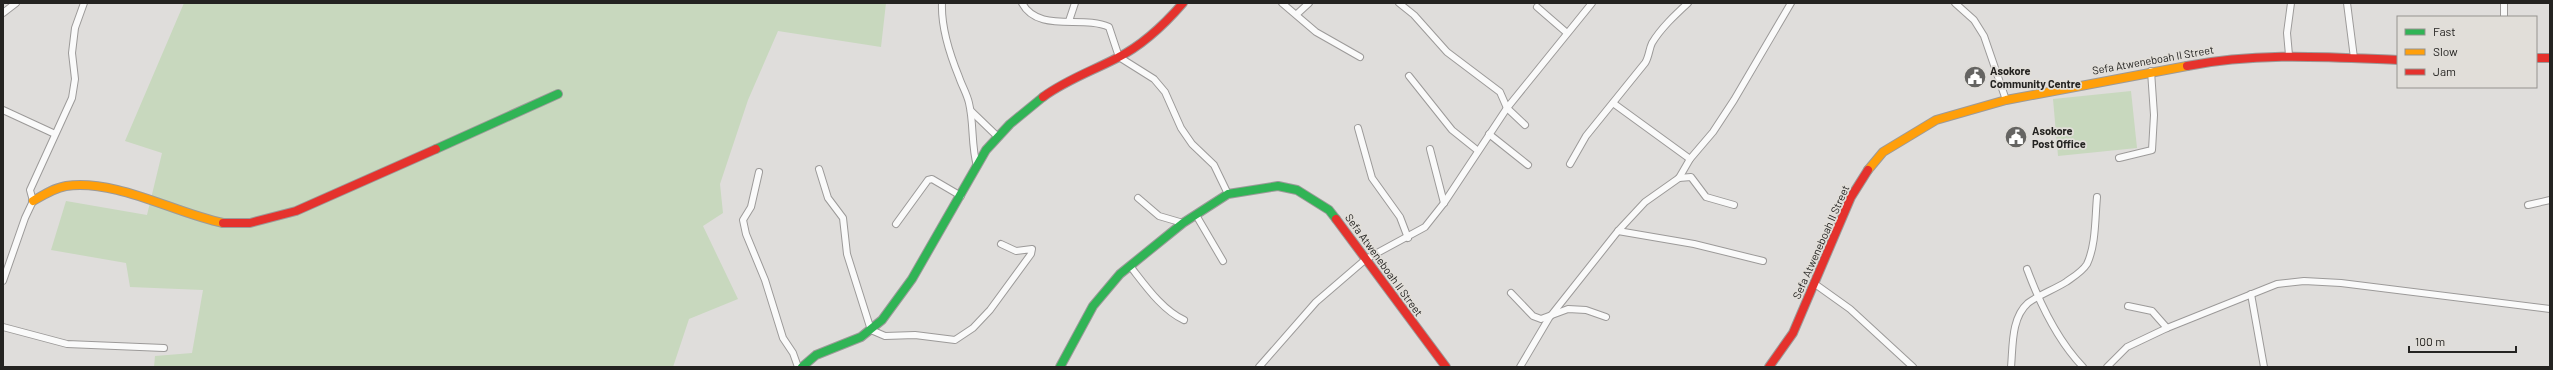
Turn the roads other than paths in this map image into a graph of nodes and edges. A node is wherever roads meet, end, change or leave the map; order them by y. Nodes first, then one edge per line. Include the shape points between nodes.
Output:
1 (16, 3) edge
2 (84, 3) edge
3 (942, 3) edge
4 (1022, 3) edge
5 (1075, 3) edge
6 (1183, 3) edge
7 (1282, 3) edge
8 (1309, 3) edge
9 (1399, 3) edge
10 (1592, 3) edge
11 (1688, 3) edge
12 (1791, 3) edge
13 (1955, 3) edge
14 (2291, 3) edge
15 (2347, 3) edge
16 (2504, 3) edge
17 (1537, 7) dead end
18 (3, 13) edge
19 (1298, 14) junction
20 (2504, 16) edge
21 (1068, 21) junction
22 (1567, 33) junction
23 (2289, 55) junction
24 (1119, 57) junction
25 (1360, 57) dead end
26 (2354, 58) junction
27 (2537, 58) edge
28 (2550, 58) edge
29 (2397, 60) edge
30 (2151, 71) junction
31 (1409, 76) dead end
32 (558, 94) dead end
33 (2006, 100) junction
34 (1613, 103) junction
35 (1507, 108) junction
36 (3, 110) edge
37 (971, 111) junction
38 (1525, 125) dead end
39 (1358, 128) dead end
40 (55, 134) junction
41 (1489, 134) junction
42 (998, 137) junction
43 (1430, 150) dead end
44 (1477, 150) junction
45 (2119, 158) dead end
46 (1690, 159) junction
47 (1570, 164) dead end
48 (1528, 165) dead end
49 (977, 166) junction
50 (819, 169) dead end
51 (759, 172) dead end
52 (1679, 178) junction
53 (1228, 194) junction
54 (961, 196) junction
55 (2097, 197) dead end
56 (1138, 198) dead end
57 (2550, 200) edge
58 (34, 201) junction
59 (1444, 203) junction
60 (1734, 205) dead end
61 (2528, 205) dead end
62 (1196, 216) junction
63 (1183, 223) junction
64 (896, 224) dead end
65 (1618, 231) junction
66 (1408, 238) junction
67 (1001, 244) dead end
68 (1366, 259) junction
69 (1223, 261) dead end
70 (1763, 261) dead end
71 (1130, 266) junction
72 (2027, 269) dead end
73 (3, 281) edge
74 (1814, 284) junction
75 (1510, 293) dead end
76 (2251, 294) junction
77 (2039, 299) junction
78 (2128, 306) dead end
79 (2550, 310) edge
80 (1606, 317) dead end
81 (1549, 318) junction
82 (1184, 320) dead end
83 (3, 327) edge
84 (2167, 328) junction
85 (871, 330) junction
86 (164, 348) dead end
87 (798, 367) edge
88 (802, 367) edge
89 (1060, 367) edge
90 (1259, 367) edge
91 (1446, 367) edge
92 (1520, 367) edge
93 (1769, 367) edge
94 (1913, 367) edge
95 (2011, 367) edge
96 (2083, 367) edge
97 (2108, 367) edge
98 (2264, 367) edge

1 - 18 street
2 - 40 street via 75,28 75,79 72,98
3 - 37 street via 941,19
4 - 21 street via 1029,12 1045,20
5 - 21 street
6 - 24 main road via 1166,25
7 - 19 street
8 - 19 street
9 - 35 street via 1414,15 1447,52 1500,92
10 - 22 street
11 - 34 street via 1651,44 1645,63
12 - 46 street via 1734,100 1713,132
13 - 33 street via 1974,20 1984,36
14 - 23 street via 2287,33
15 - 26 street
16 - 20 street
17 - 22 street
19 - 25 street via 1316,32
21 - 24 street via 1109,27
22 - 35 street
23 - 26 main road, Sefa Atweneboah II Street
23 - 30 main road, Sefa Atweneboah II Street via 2222,59
24 - 42 main road via 1058,86
24 - 53 street via 1154,79 1165,92 1181,128 1192,144 1214,165
26 - 29 main road, Sefa Atweneboah II Street
27 - 28 main road
30 - 33 main road, Sefa Atweneboah II Street
30 - 45 street via 2154,115 2152,150
31 - 44 street via 1452,130
32 - 58 main road via 296,211 251,224 223,224 130,196 78,185 67,185
33 - 74 main road, Sefa Atweneboah II Street via 1936,120 1883,152 1873,162 1851,197
34 - 46 street
34 - 47 street via 1586,136
35 - 38 street
35 - 41 street
36 - 40 street
37 - 42 street
37 - 49 street via 974,127 972,148
39 - 66 street via 1372,178 1400,217
40 - 58 street via 30,190
41 - 44 street
41 - 48 street
42 - 49 main road via 986,150
43 - 59 street
44 - 59 street
46 - 52 street
49 - 54 main road
50 - 85 street via 828,198 843,218 847,254
51 - 87 street via 751,207 743,220 783,338
52 - 60 street via 1691,177 1706,197
52 - 65 street via 1645,202
53 - 62 main road, Sefa Atweneboah II Street
53 - 68 main road, Sefa Atweneboah II Street via 1278,186 1297,190 1330,210
54 - 64 street via 932,179 928,180
54 - 85 main road via 906,289
55 - 77 street via 2086,264 2080,272
56 - 63 street via 1159,216
57 - 61 street
58 - 73 street via 25,218
59 - 66 street via 1425,227
62 - 63 main road, Sefa Atweneboah II Street
62 - 69 street
63 - 71 main road, Sefa Atweneboah II Street
65 - 70 street via 1694,244
65 - 81 street
66 - 68 street via 1389,245
67 - 85 street via 1016,251 1032,249 1031,254 1013,282 973,328 955,340 915,335 885,336
68 - 90 street via 1316,302
68 - 91 main road, Sefa Atweneboah II Street
71 - 82 street via 1146,287 1177,317
71 - 89 main road, Sefa Atweneboah II Street via 1093,306
72 - 77 street
74 - 93 main road, Sefa Atweneboah II Street via 1793,333
74 - 94 street via 1850,309
75 - 81 street via 1533,316
76 - 79 street via 2277,284 2304,281 2341,283
76 - 84 street
76 - 98 street
77 - 95 street via 2029,303 2016,323
77 - 96 street via 2062,341
78 - 84 street via 2152,311
80 - 81 street via 1586,310 1568,309
81 - 92 street
83 - 86 street via 67,344
84 - 97 street via 2127,347
85 - 88 main road via 850,344 813,355

